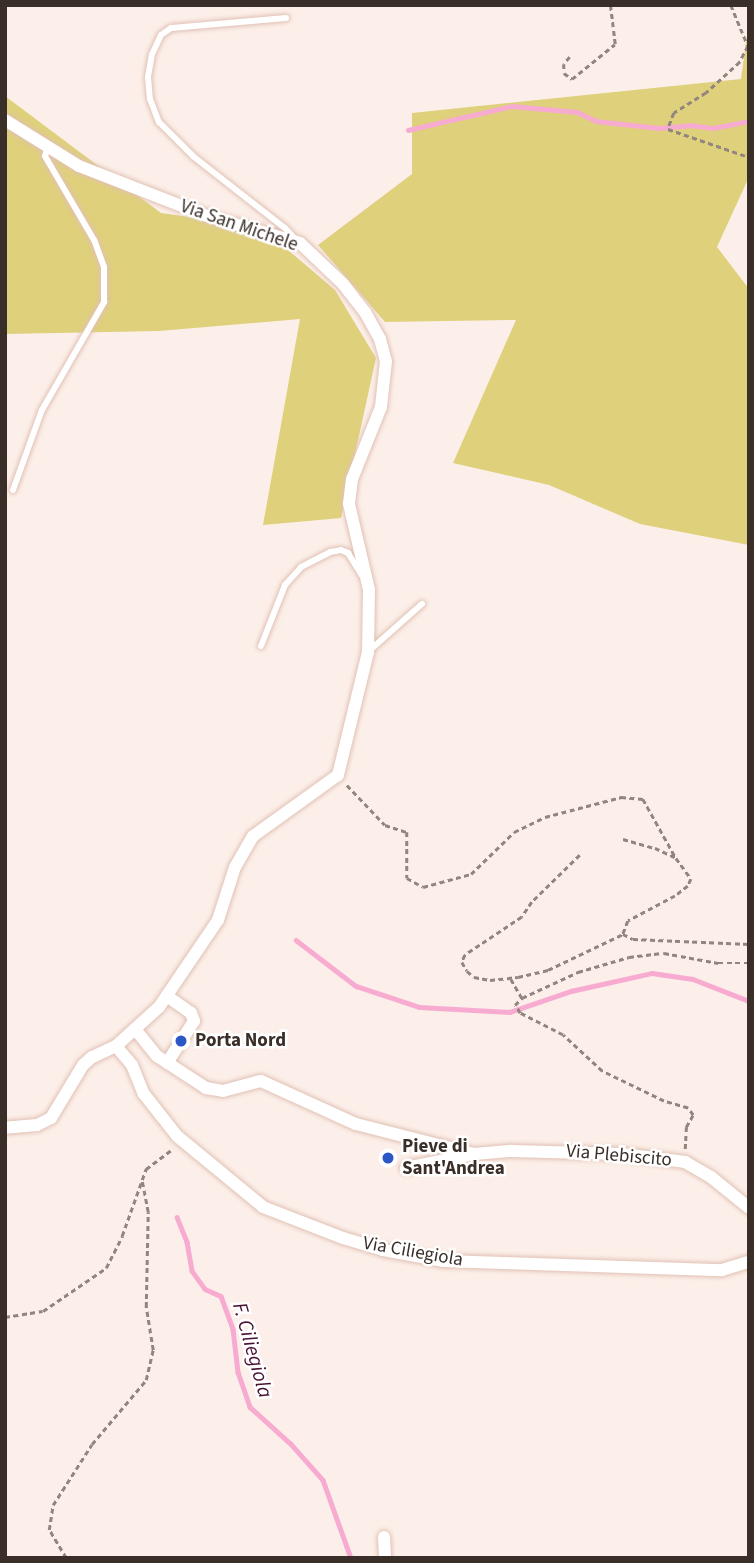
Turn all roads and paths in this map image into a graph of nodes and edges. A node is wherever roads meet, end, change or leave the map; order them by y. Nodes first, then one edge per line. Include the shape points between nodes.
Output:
1 (610, 5) edge
2 (731, 5) edge
3 (286, 18) dead end
4 (570, 57) dead end
5 (5, 120) edge
6 (48, 146) junction
7 (749, 156) edge
8 (300, 243) junction
9 (13, 490) dead end
10 (367, 582) junction
11 (422, 604) dead end
12 (261, 646) dead end
13 (368, 652) junction
14 (338, 775) junction
15 (623, 839) dead end
16 (580, 855) dead end
17 (676, 858) junction
18 (623, 934) junction
19 (749, 944) edge
20 (749, 963) edge
21 (511, 978) junction
22 (168, 997) junction
23 (522, 998) junction
24 (135, 1029) junction
25 (116, 1045) junction
26 (167, 1063) junction
27 (5, 1128) edge
28 (190, 1145) junction
29 (474, 1154) junction
30 (685, 1162) junction
31 (406, 1168) dead end
32 (142, 1180) junction
33 (749, 1208) edge
34 (749, 1262) edge
35 (5, 1317) edge
36 (384, 1537) dead end
37 (66, 1558) edge
38 (385, 1558) edge

1 - 4 path via 615,44 572,79 564,73
2 - 7 path via 748,46 740,62 706,93 674,113 668,129
3 - 8 lane via 171,27 161,35 152,54 149,99 159,122 194,157
5 - 6 street, Via San Michele
6 - 8 street, Via San Michele via 79,166 148,195
6 - 9 lane via 45,156 94,240 104,267 104,302 41,410
8 - 10 street, Via San Michele via 365,312 386,361 381,407 352,479 349,504
10 - 12 lane via 348,553 341,550 301,567 285,585
10 - 13 street, Via San Michele
11 - 13 lane
13 - 14 street, Via San Michele
14 - 17 path via 385,825 407,832 407,878 423,887 471,874 514,832 545,817 621,797 643,799
14 - 22 street via 253,836 235,867 218,920
15 - 17 path
16 - 21 path via 522,917 465,955 462,962 474,977
17 - 18 path via 691,879 688,886 628,921
18 - 19 path via 633,939
18 - 21 path via 548,970
20 - 23 path via 718,963 664,953 629,957 578,972
21 - 23 path
22 - 24 street
22 - 26 street via 191,1013 194,1021
23 - 30 path via 515,1005 517,1010 555,1029 602,1071 691,1111
24 - 25 street
24 - 26 street
25 - 27 street via 83,1065 51,1118 37,1125
25 - 28 street, Via Ciliegiola via 163,1120
26 - 29 street via 206,1088 223,1091 261,1081 356,1124
28 - 32 path via 155,1160
28 - 34 street, Via Ciliegiola via 263,1207 383,1250 444,1261 722,1270
29 - 30 street, Via Plebiscito via 571,1151
29 - 31 street
30 - 33 street, Via Plebiscito
32 - 35 path via 106,1268 43,1311
32 - 37 path via 148,1212 146,1307 153,1350 146,1380 92,1444 53,1505 49,1531
36 - 38 street

